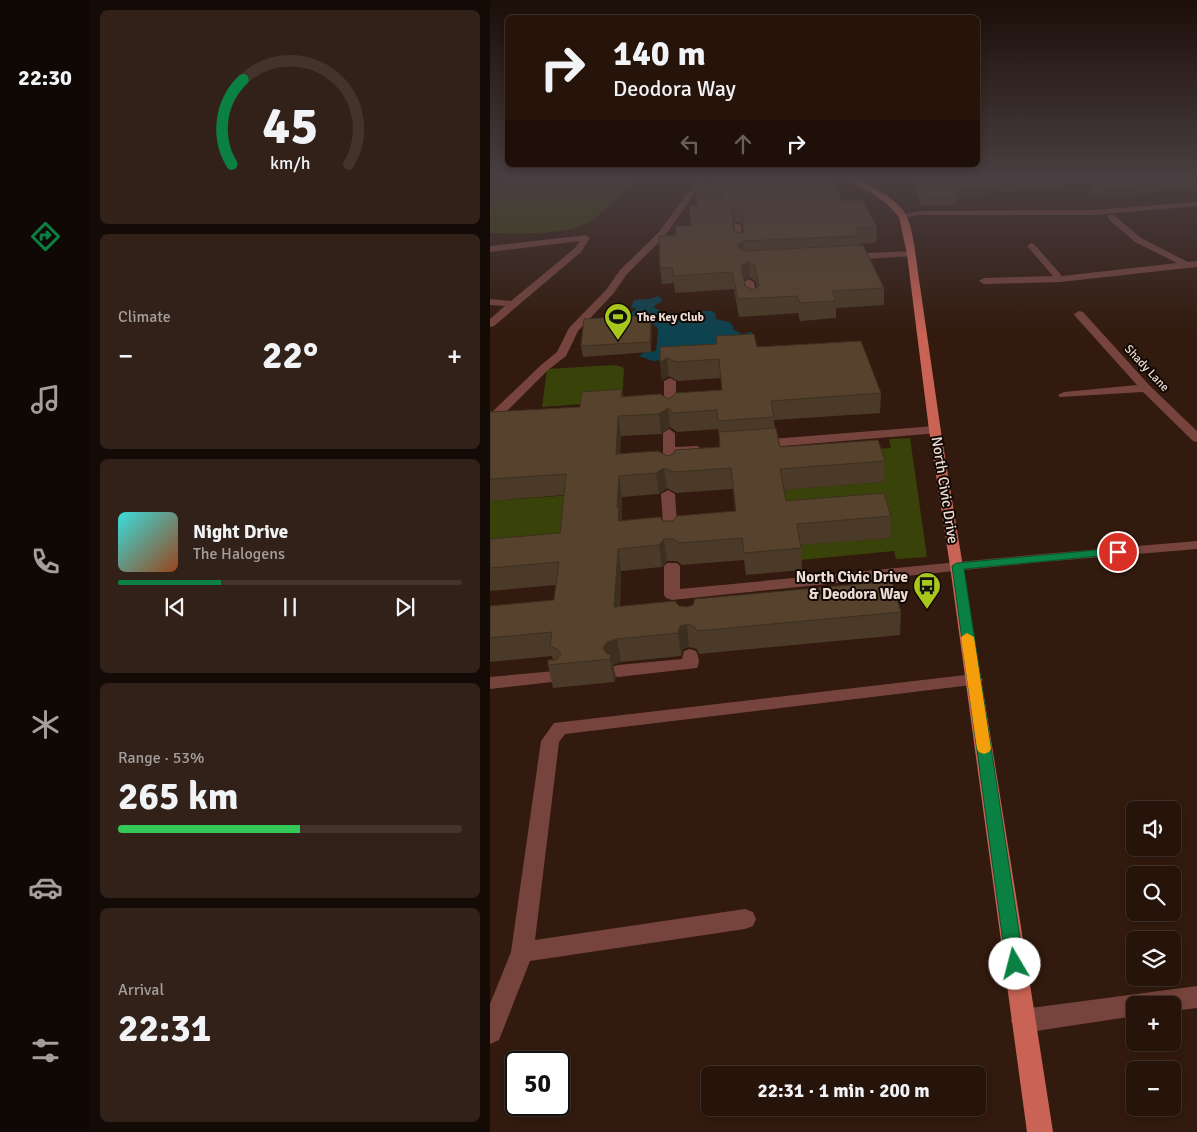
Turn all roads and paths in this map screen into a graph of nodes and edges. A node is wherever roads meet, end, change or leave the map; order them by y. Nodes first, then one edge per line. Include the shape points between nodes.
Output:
1 (666, 230) edge
2 (738, 230) edge
3 (906, 230) edge
4 (1126, 230) edge
5 (740, 245) edge
6 (1031, 246) dead end
7 (490, 249) edge
8 (911, 254) junction
9 (840, 257) edge
10 (1197, 264) edge
11 (1186, 265) junction
12 (1197, 270) edge
13 (1060, 279) junction
14 (984, 281) dead end
15 (749, 282) edge
16 (490, 302) edge
17 (753, 303) edge
18 (512, 304) junction
19 (1079, 314) dead end
20 (490, 324) edge
21 (670, 381) edge
22 (1146, 388) junction
23 (1064, 395) dead end
24 (670, 413) edge
25 (490, 421) edge
26 (935, 430) junction
27 (669, 433) edge
28 (1197, 438) edge
29 (746, 445) edge
30 (708, 448) edge
31 (669, 451) junction
32 (670, 471) edge
33 (668, 494) edge
34 (671, 538) edge
35 (1197, 544) edge
36 (672, 566) dead end
37 (957, 566) junction
38 (687, 594) junction
39 (688, 613) edge
40 (690, 655) dead end
41 (618, 671) dead end
42 (555, 677) edge
43 (974, 680) junction
44 (490, 683) edge
45 (745, 919) dead end
46 (522, 952) junction
47 (1197, 996) edge
48 (1181, 998) edge
49 (1126, 1006) edge
50 (1023, 1021) junction
51 (490, 1032) edge
52 (1040, 1132) edge

1 - 25 street via 623,272 610,292 573,330 562,354
2 - 5 street
3 - 8 main road, North Civic Drive
4 - 11 street via 1138,240
6 - 13 street
7 - 18 street via 586,238 578,250
8 - 9 street
8 - 26 main road, North Civic Drive
10 - 11 street
11 - 12 street
11 - 13 street
13 - 14 street
15 - 17 street
16 - 18 street
18 - 20 street
19 - 22 street, Shady Lane
21 - 24 street
22 - 23 street
22 - 28 street, Shady Lane
26 - 29 street
26 - 37 main road, North Civic Drive
27 - 31 street
30 - 31 street
31 - 32 street
33 - 34 street
35 - 37 street
36 - 38 street via 672,595
37 - 38 street
37 - 43 main road, North Civic Drive
38 - 39 street
40 - 41 street via 691,664
42 - 44 street
43 - 46 street via 560,728 550,741
43 - 50 main road, North Civic Drive
45 - 46 street
46 - 51 street
47 - 48 street
49 - 50 street
50 - 52 main road, North Civic Drive

